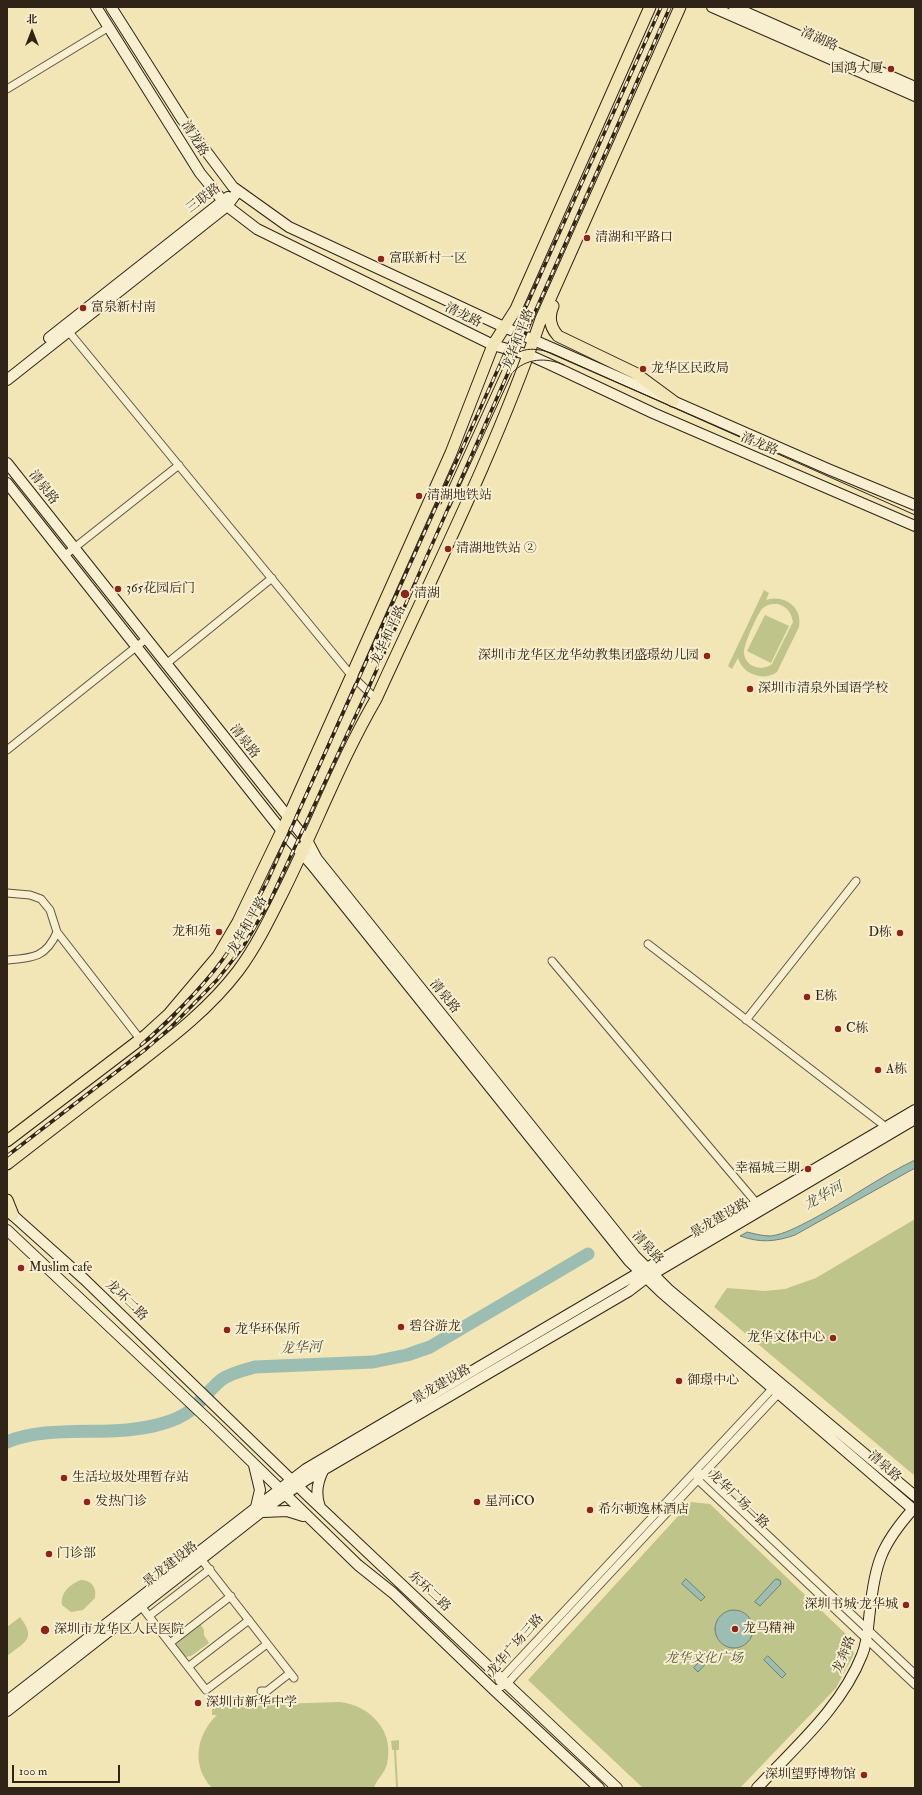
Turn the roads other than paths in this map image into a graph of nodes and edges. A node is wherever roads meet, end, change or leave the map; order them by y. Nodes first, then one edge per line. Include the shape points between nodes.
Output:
1 (96, 7) edge
2 (111, 7) edge
3 (690, 7) edge
4 (712, 7) edge
5 (734, 7) edge
6 (648, 9) edge
7 (678, 11) edge
8 (109, 27) junction
9 (915, 87) edge
10 (7, 89) edge
11 (915, 96) edge
12 (238, 191) junction
13 (225, 203) junction
14 (561, 275) junction
15 (504, 326) junction
16 (69, 332) junction
17 (535, 339) junction
18 (493, 345) junction
19 (528, 355) junction
20 (7, 372) edge
21 (7, 380) edge
22 (673, 400) junction
23 (7, 463) edge
24 (179, 465) junction
25 (7, 483) edge
26 (915, 506) edge
27 (915, 526) edge
28 (74, 548) junction
29 (64, 556) junction
30 (272, 578) junction
31 (146, 639) junction
32 (137, 648) junction
33 (166, 664) junction
34 (351, 674) junction
35 (376, 699) junction
36 (7, 750) edge
37 (288, 818) junction
38 (282, 831) junction
39 (308, 842) junction
40 (302, 854) junction
41 (856, 881) dead end
42 (7, 894) edge
43 (57, 932) junction
44 (648, 944) dead end
45 (7, 960) edge
46 (552, 961) dead end
47 (746, 1020) junction
48 (140, 1039) junction
49 (915, 1110) edge
50 (915, 1119) edge
51 (886, 1127) junction
52 (7, 1141) edge
53 (8, 1166) edge
54 (7, 1200) edge
55 (759, 1206) junction
56 (10, 1212) edge
57 (7, 1230) edge
58 (646, 1273) junction
59 (776, 1391) junction
60 (225, 1414) joint
61 (254, 1463) junction
62 (324, 1469) junction
63 (694, 1471) junction
64 (700, 1477) junction
65 (295, 1482) junction
66 (282, 1491) junction
67 (915, 1496) edge
68 (320, 1507) junction
69 (258, 1510) junction
70 (914, 1510) edge
71 (310, 1519) junction
72 (201, 1559) junction
73 (210, 1569) junction
74 (231, 1596) junction
75 (141, 1606) junction
76 (149, 1616) junction
77 (249, 1620) junction
78 (867, 1636) junction
79 (170, 1643) junction
80 (268, 1644) junction
81 (188, 1667) junction
82 (915, 1674) edge
83 (504, 1680) junction
84 (915, 1685) edge
85 (494, 1690) junction
86 (261, 1691) dead end
87 (7, 1702) edge
88 (7, 1711) edge
89 (599, 1788) edge
90 (617, 1788) edge
91 (757, 1788) edge

1 - 8 main road, 清龙路
2 - 12 main road, 清龙路 via 182,119
3 - 7 main road
4 - 11 main road, 清湖路
5 - 9 main road, 清湖路
6 - 15 main road, 龙华和平路 via 516,309
7 - 14 main road, 龙华和平路
8 - 10 street
8 - 13 main road, 清龙路 via 200,173
12 - 13 main road, 三联路
12 - 15 main road, 清龙路 via 290,227
13 - 16 main road, 三联路
13 - 18 main road, 清龙路 via 257,229
13 - 20 main road, 三联路
14 - 17 main road, 龙华和平路
14 - 22 main road via 560,288 550,313 550,323 554,331 566,341 635,373
15 - 17 main road, 清龙路
15 - 18 main road, 龙华和平路
16 - 21 main road, 三联路
16 - 24 street
17 - 19 main road, 龙华和平路
17 - 22 main road, 清龙路
18 - 19 main road, 清龙路
18 - 34 main road, 龙华和平路 via 451,453
19 - 27 main road, 清龙路 via 653,413
19 - 35 main road, 龙华和平路 via 479,474
22 - 26 main road, 清龙路
23 - 28 main road, 清泉路
24 - 28 street
24 - 30 street
25 - 29 main road, 清泉路
28 - 29 street
28 - 31 main road, 清泉路
29 - 32 main road, 清泉路
30 - 33 street
30 - 34 street
31 - 32 street
31 - 33 main road, 清泉路
32 - 36 street
32 - 38 main road, 清泉路
33 - 37 main road, 清泉路
34 - 35 street
34 - 37 main road, 龙华和平路
35 - 39 main road, 龙华和平路 via 357,732
37 - 38 main road, 龙华和平路
37 - 39 main road, 清泉路
38 - 40 main road, 清泉路
38 - 48 main road, 龙华和平路 via 238,922 218,956 169,1014
39 - 40 main road, 龙华和平路
39 - 58 main road, 清泉路 via 317,859
40 - 53 main road, 龙华和平路 via 253,947 239,970 216,998 178,1033
40 - 58 main road, 清泉路 via 629,1261
41 - 47 street
42 - 43 street via 30,895 41,899 50,910
43 - 45 street via 52,944 41,954
43 - 48 street
44 - 47 street
46 - 55 street
47 - 51 street
48 - 52 main road, 龙华和平路
49 - 51 main road, 景龙建设路
50 - 55 main road, 景龙建设路
51 - 55 main road, 景龙建设路
54 - 56 main road
55 - 58 main road, 景龙建设路
56 - 60 main road, 龙环二路
57 - 61 main road, 东环二路
58 - 59 main road, 清泉路
58 - 62 main road, 景龙建设路 via 629,1291
58 - 65 main road, 景龙建设路 via 306,1469
58 - 67 main road, 清泉路
59 - 63 street, 龙华广场三路
59 - 64 street, 龙华广场三路
59 - 70 main road, 清泉路
60 - 65 main road, 东环二路
61 - 66 main road, 东环二路
61 - 69 main road via 260,1490
62 - 65 main road, 景龙建设路
62 - 68 main road via 317,1486
63 - 64 street, 龙华广场一路
63 - 83 street, 龙华广场三路
64 - 78 street, 龙华广场一路
64 - 83 street, 龙华广场三路
65 - 66 main road, 景龙建设路
65 - 68 main road, 东环二路
66 - 69 main road, 景龙建设路
66 - 71 main road, 东环二路
68 - 83 main road, 东环二路
69 - 71 main road via 287,1511
69 - 72 main road, 景龙建设路
69 - 87 main road, 景龙建设路
70 - 78 main road, 龙奔路 via 888,1542 877,1565
71 - 85 main road, 东环二路 via 358,1565 393,1593
72 - 73 street
72 - 75 main road, 景龙建设路
73 - 74 street
73 - 76 street
74 - 77 street
74 - 79 street
75 - 76 street
75 - 88 main road, 景龙建设路
76 - 79 street
77 - 80 street
77 - 81 street
78 - 82 street, 龙华广场一路
78 - 84 street, 龙华广场一路
78 - 91 main road, 龙奔路 via 861,1657 835,1704
79 - 81 street
80 - 81 street via 206,1690
80 - 86 street via 292,1676 267,1691
83 - 85 street, 龙华广场三路
83 - 90 main road, 东环二路
85 - 89 main road, 东环二路

